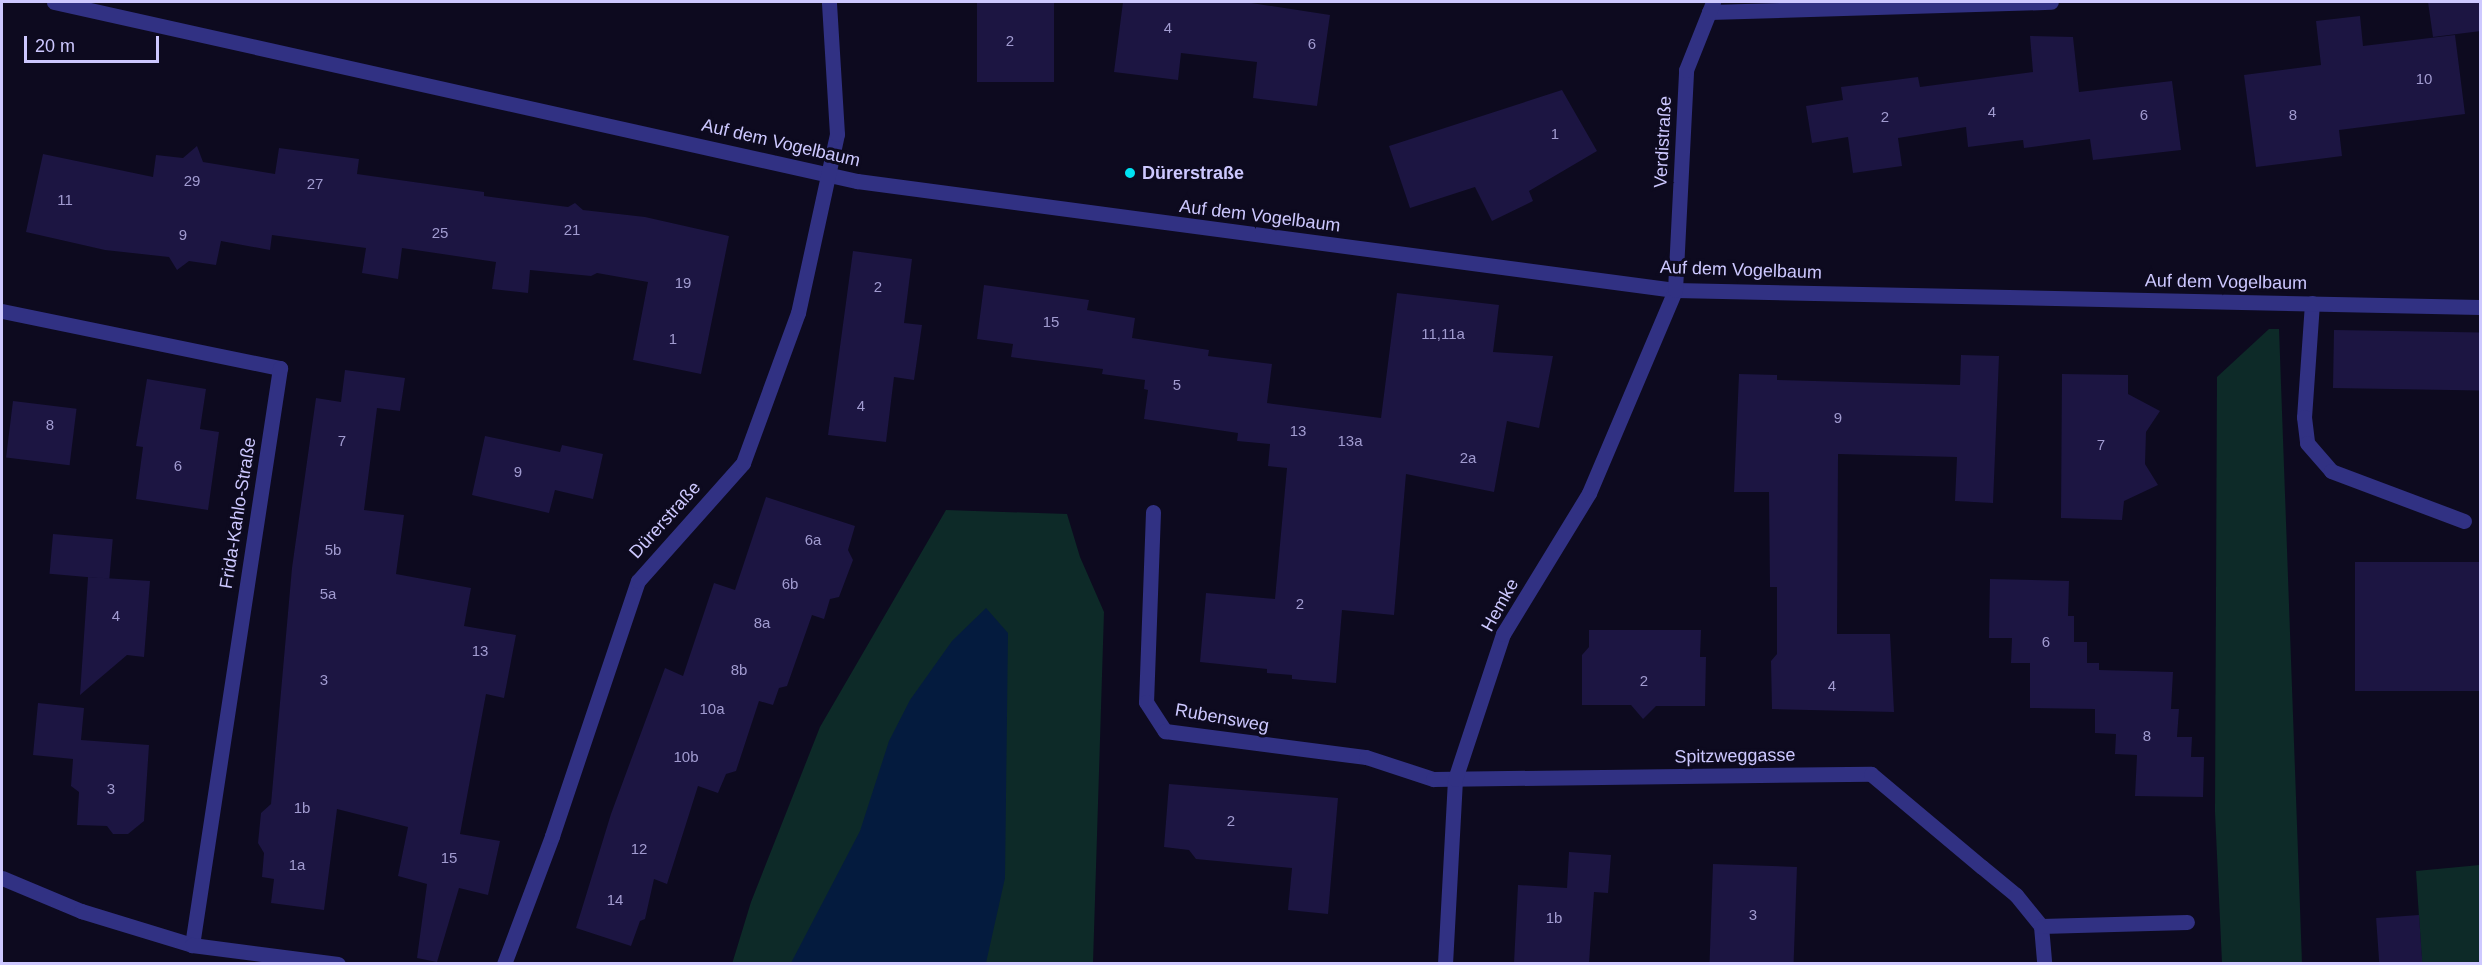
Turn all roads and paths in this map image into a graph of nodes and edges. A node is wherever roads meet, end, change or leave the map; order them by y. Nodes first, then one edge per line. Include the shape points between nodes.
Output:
1 (54, 2) edge
2 (829, 2) edge
3 (2051, 2) edge
4 (1711, 7) edge
5 (828, 173) junction
6 (1675, 290) junction
7 (2312, 303) junction
8 (2481, 307) edge
9 (2, 311) edge
10 (1153, 512) dead end
11 (2464, 521) dead end
12 (1455, 779) junction
13 (2, 878) edge
14 (2187, 922) dead end
15 (2041, 926) junction
16 (192, 945) junction
17 (338, 963) edge
18 (504, 963) edge
19 (1445, 963) edge
20 (2044, 963) edge

1 - 5 street, Auf dem Vogelbaum
2 - 5 street, Dürerstraße via 837,134
3 - 4 street
4 - 6 street, Verdistraße via 1686,70
5 - 6 street, Auf dem Vogelbaum via 946,195
5 - 18 street, Dürerstraße via 798,313 743,463 638,581 552,836
6 - 7 street, Auf dem Vogelbaum
6 - 12 street, Hemke via 1589,493 1503,634
7 - 8 street, Auf dem Vogelbaum
7 - 11 street via 2304,417 2307,443 2331,471
9 - 16 street, Frida-Kahlo-Straße via 280,368
10 - 12 street, Rubensweg via 1146,702 1165,731 1366,757 1433,779
12 - 15 street, Spitzweggasse via 1871,774 2016,895
12 - 19 street, Hemke
13 - 16 street via 81,911
14 - 15 street
15 - 20 street
16 - 17 street

